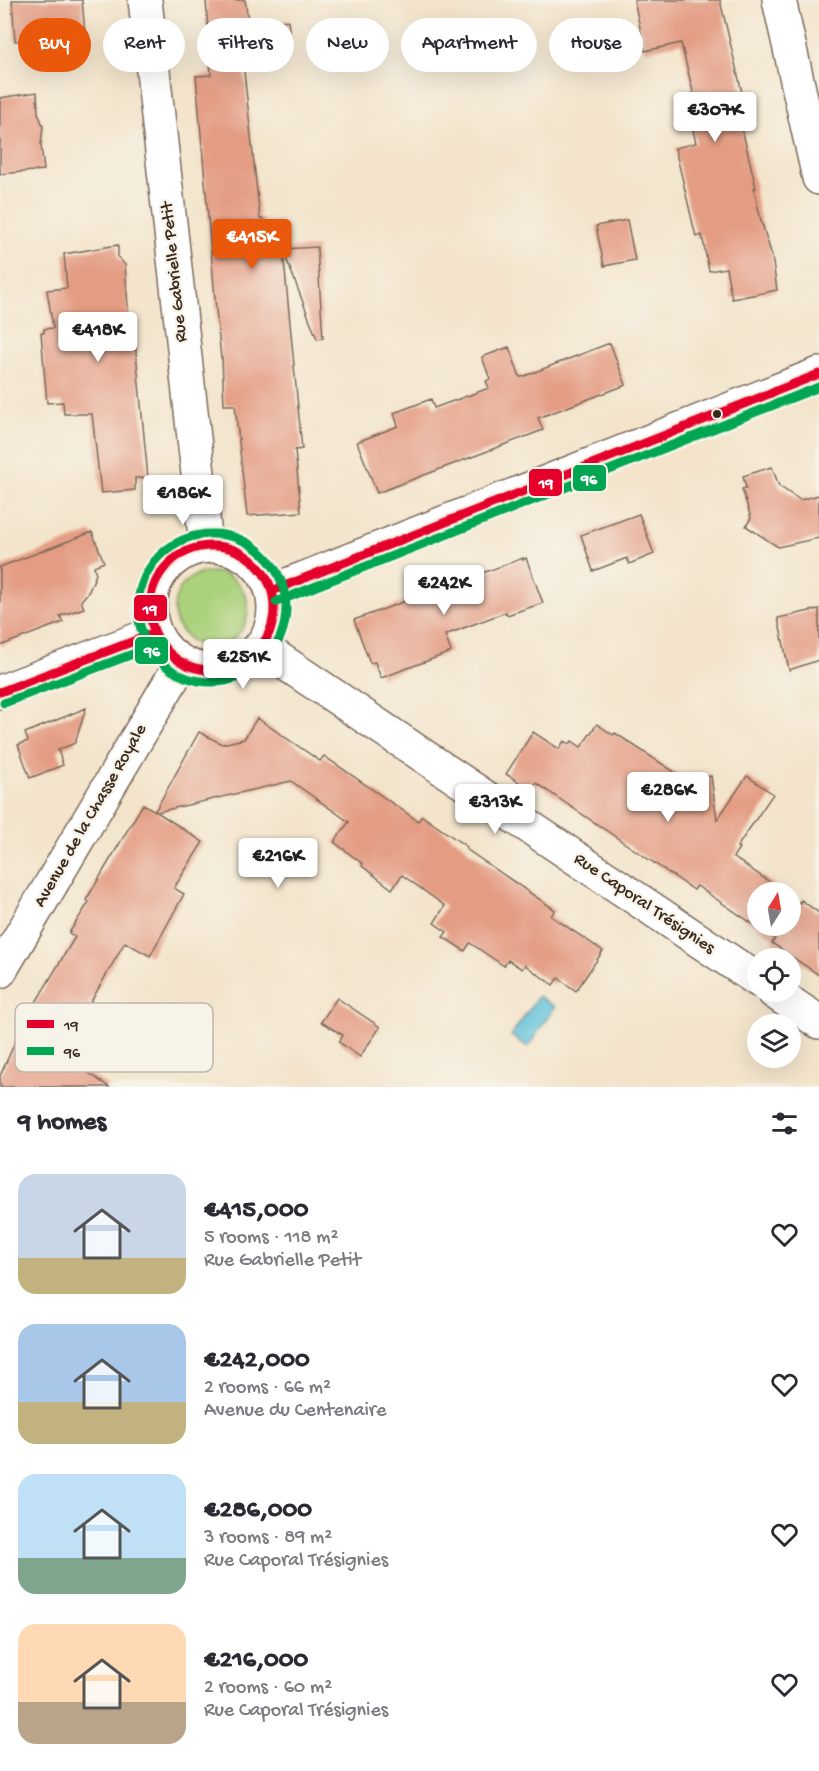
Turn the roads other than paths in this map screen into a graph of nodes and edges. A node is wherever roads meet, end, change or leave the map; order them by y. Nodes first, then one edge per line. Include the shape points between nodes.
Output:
1 (145, 0) edge
2 (778, 0) edge
3 (819, 178) edge
4 (819, 374) edge
5 (206, 544) junction
6 (272, 591) junction
7 (155, 633) junction
8 (261, 647) junction
9 (182, 662) junction
10 (0, 692) edge
11 (0, 971) edge
12 (747, 973) edge
13 (789, 1002) edge
14 (819, 1022) edge

1 - 5 street, Rue Gabrielle Petit
2 - 3 street
4 - 6 street
5 - 6 street via 248,557 260,568
5 - 7 street via 172,561 161,573 151,598
6 - 8 street via 272,623
7 - 9 street
7 - 10 street
8 - 9 street via 244,662 220,669 205,670
8 - 12 street, Rue Caporal Trésignies
9 - 11 street, Avenue de la Chasse Royale
13 - 14 street

